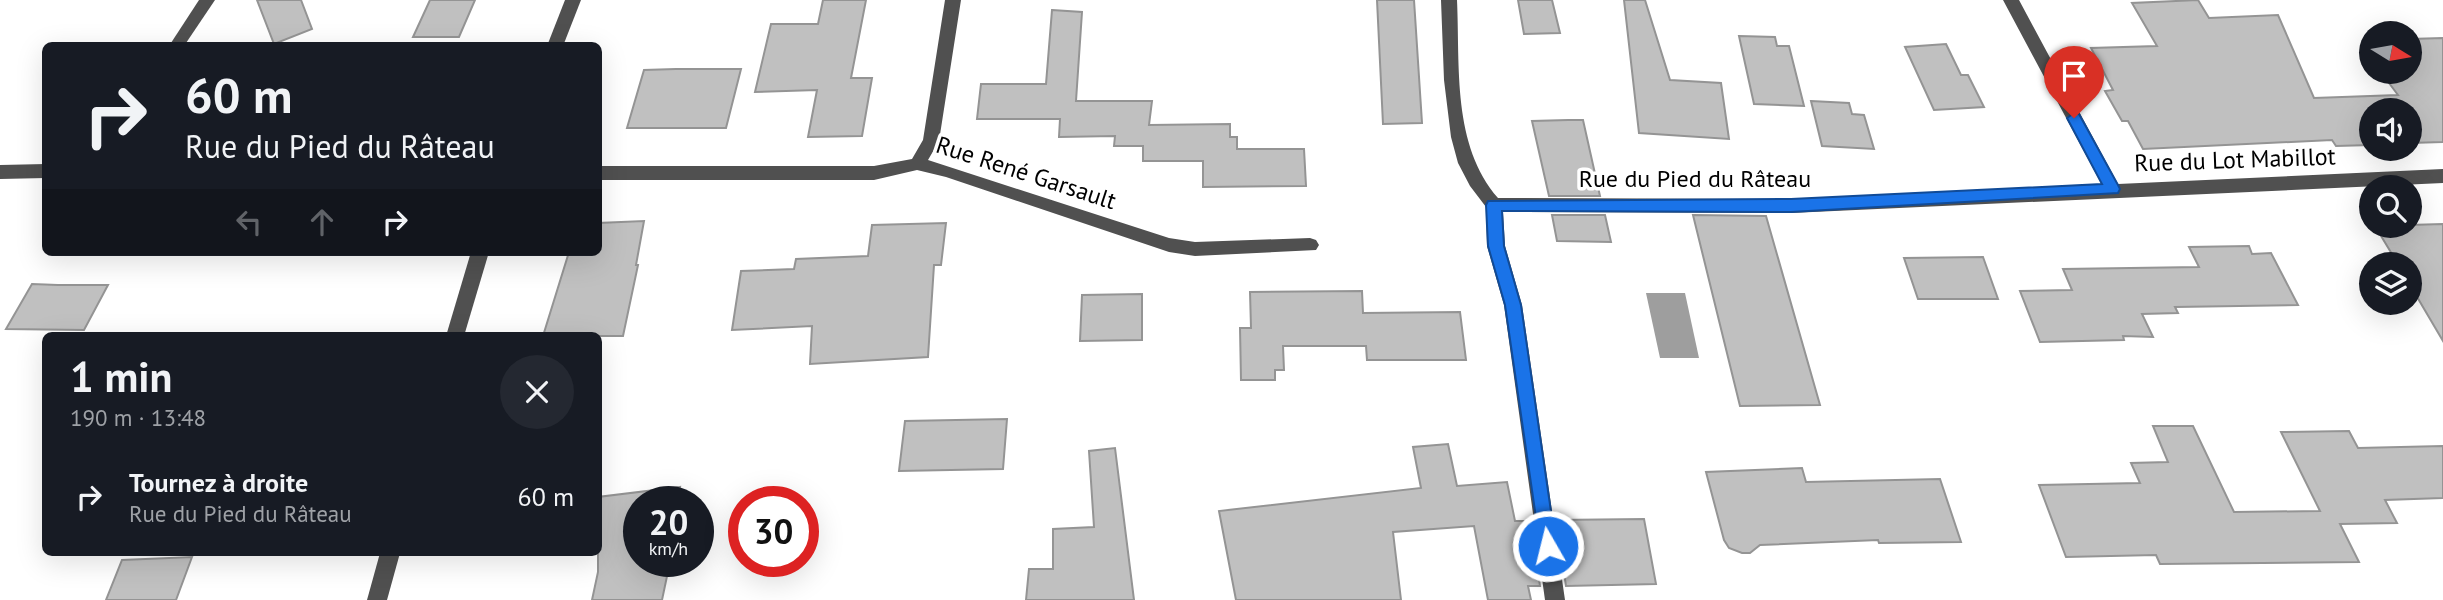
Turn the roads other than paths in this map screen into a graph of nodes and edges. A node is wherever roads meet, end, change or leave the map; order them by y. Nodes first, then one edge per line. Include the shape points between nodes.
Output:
1 (207, 0) edge
2 (573, 0) edge
3 (953, 0) edge
4 (1450, 0) edge
5 (2011, 0) edge
6 (179, 42) edge
7 (557, 42) edge
8 (917, 164) junction
9 (42, 171) edge
10 (0, 172) edge
11 (602, 173) edge
12 (2443, 176) edge
13 (2112, 189) junction
14 (1494, 205) junction
15 (1310, 245) dead end
16 (479, 256) edge
17 (456, 332) edge
18 (389, 556) edge
19 (377, 600) edge
20 (1555, 600) edge

1 - 6 street
2 - 7 street
3 - 8 street via 931,141
4 - 14 street via 1457,135 1480,193
5 - 13 street
8 - 11 street, Rue René Garsault via 874,173
8 - 15 street, Rue René Garsault via 1169,245 1195,249
9 - 10 street
12 - 13 street, Rue du Lot Mabillot
13 - 14 street, Rue du Pied du Râteau via 1791,206
14 - 20 street via 1496,246 1513,305
16 - 17 street
18 - 19 street

